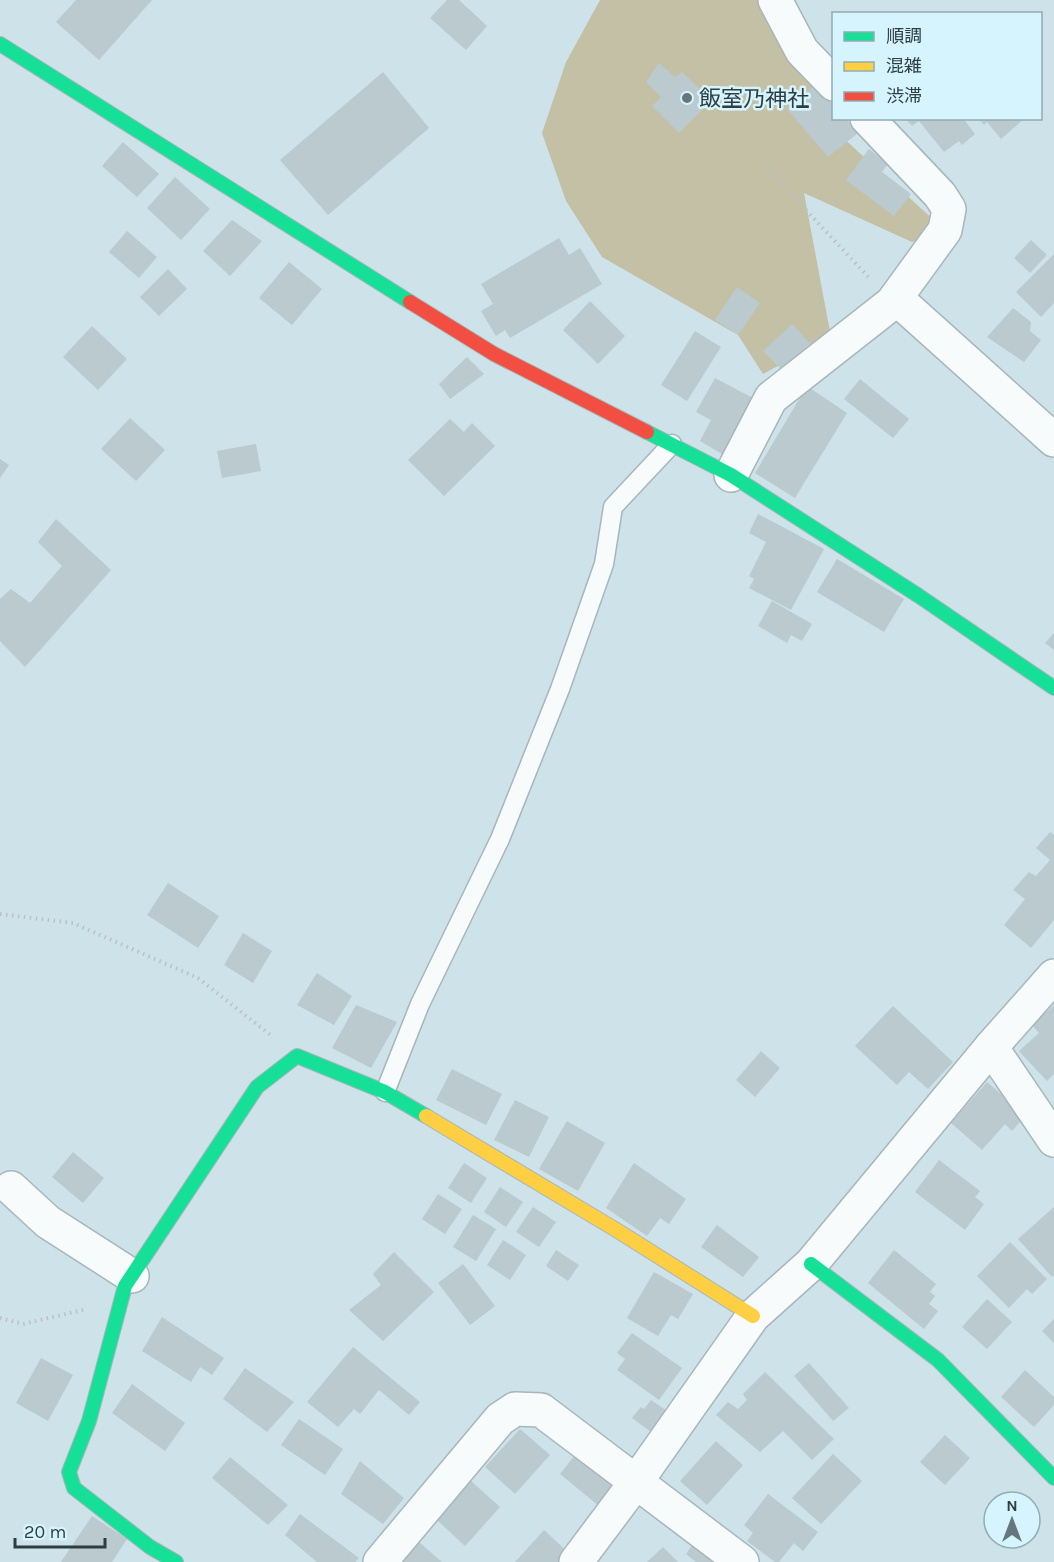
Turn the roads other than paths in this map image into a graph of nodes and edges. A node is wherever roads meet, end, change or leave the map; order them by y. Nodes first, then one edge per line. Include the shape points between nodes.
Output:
1 (775, 0) edge
2 (0, 44) edge
3 (832, 82) edge
4 (869, 120) edge
5 (894, 301) junction
6 (1050, 429) edge
7 (672, 444) junction
8 (731, 475) junction
9 (1054, 688) edge
10 (1054, 976) edge
11 (991, 1047) junction
12 (385, 1092) junction
13 (1054, 1140) edge
14 (11, 1188) dead end
15 (811, 1264) junction
16 (128, 1281) junction
17 (753, 1316) junction
18 (1054, 1478) edge
19 (636, 1482) junction
20 (176, 1562) edge
21 (380, 1562) edge
22 (576, 1562) edge
23 (742, 1562) edge

1 - 3 street via 802,51
2 - 7 street via 494,354
4 - 5 street via 949,209 945,230
5 - 6 street
5 - 8 street via 771,398
7 - 8 street
7 - 12 lane via 613,507 604,564 560,689 500,839 420,1004
8 - 9 street
10 - 11 street
11 - 13 street
11 - 15 street
12 - 16 street via 297,1056 257,1087
12 - 17 street
14 - 16 street via 48,1222
15 - 17 street
15 - 18 street via 938,1360
16 - 20 street via 89,1421 69,1472 74,1488
17 - 19 street
19 - 21 street via 541,1410 516,1409 500,1419
19 - 22 street
19 - 23 street

